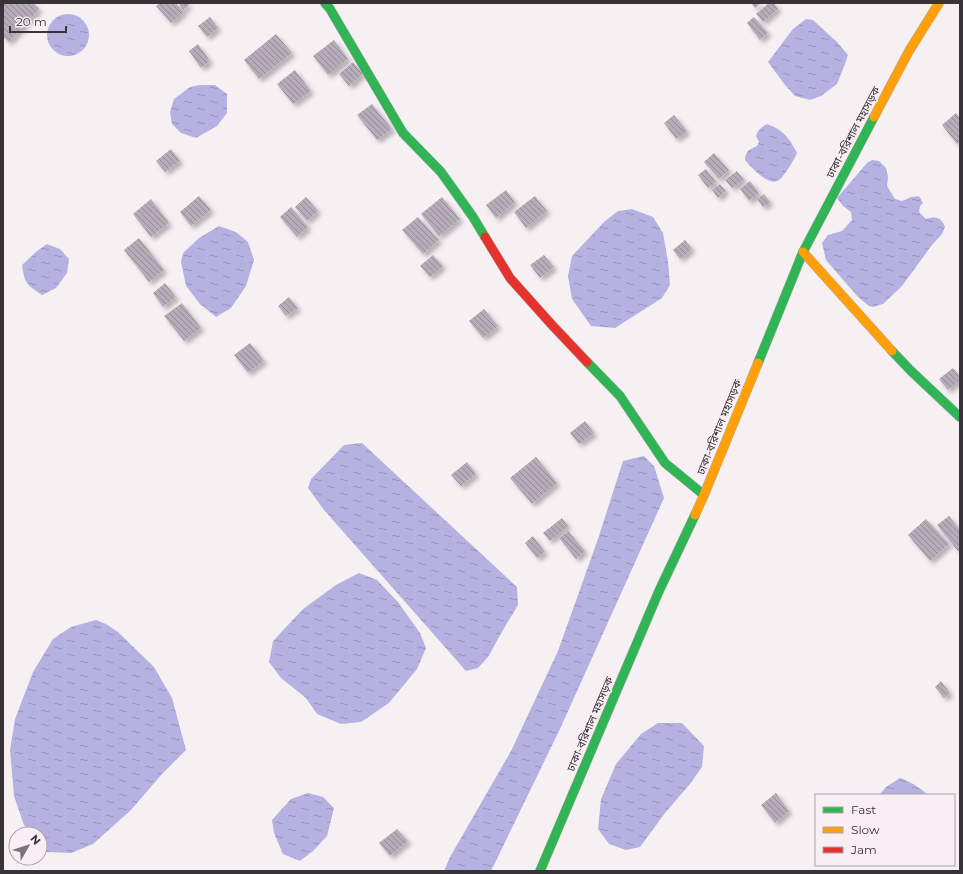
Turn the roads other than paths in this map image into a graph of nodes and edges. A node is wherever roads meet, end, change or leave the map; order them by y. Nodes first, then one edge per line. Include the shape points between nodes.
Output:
1 (325, 3) edge
2 (939, 3) edge
3 (803, 252) junction
4 (960, 417) edge
5 (704, 494) junction
6 (540, 871) edge

1 - 5 main road via 403,133 441,172 473,217 510,278 620,396 665,463
2 - 3 main road, ঢাকা-বরিশাল মহাসড়ক via 909,51
3 - 4 main road via 911,371
3 - 5 main road, ঢাকা-বরিশাল মহাসড়ক
5 - 6 main road, ঢাকা-বরিশাল মহাসড়ক via 659,591

